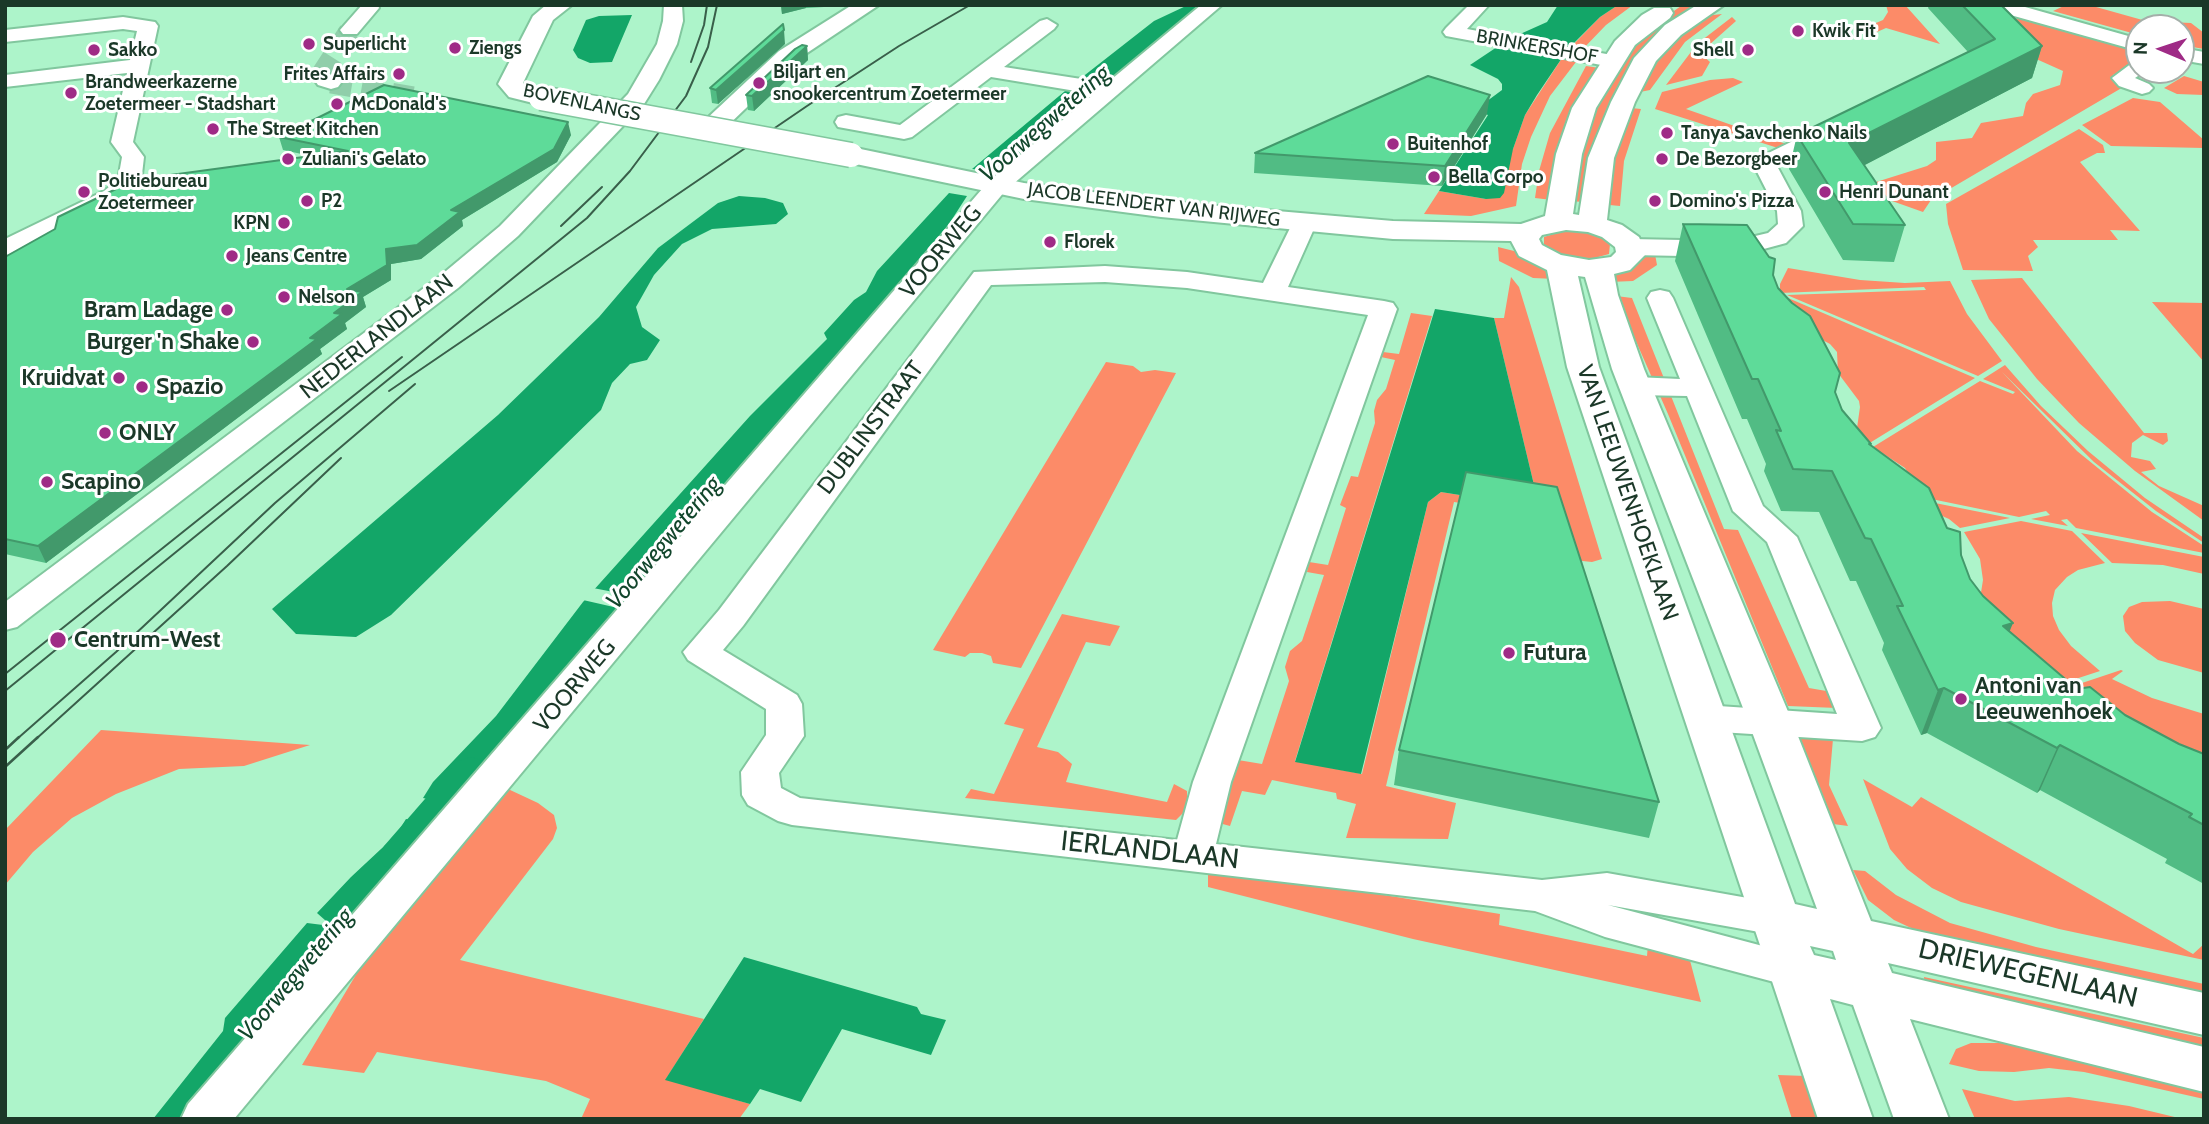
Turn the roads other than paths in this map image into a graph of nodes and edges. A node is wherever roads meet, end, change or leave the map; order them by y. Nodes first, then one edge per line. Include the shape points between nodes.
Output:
1 (561, 5) edge
2 (673, 5) edge
3 (869, 5) edge
4 (1213, 5) edge
5 (1677, 5) edge
6 (1713, 5) edge
7 (1996, 5) edge
8 (2049, 5) edge
9 (1472, 6) edge
10 (370, 8) dead end
11 (140, 14) edge
12 (2026, 14) junction
13 (1047, 25) dead end
14 (350, 30) tunnel mouth
15 (7, 36) edge
16 (2125, 41) edge
17 (1612, 61) junction
18 (139, 65) junction
19 (987, 70) junction
20 (5, 81) edge
21 (1106, 90) junction
22 (846, 122) dead end
23 (1847, 122) edge
24 (710, 128) junction
25 (991, 185) junction
26 (1305, 222) junction
27 (1558, 222) junction
28 (1592, 224) junction
29 (1631, 247) junction
30 (5, 250) edge
31 (1553, 253) junction
32 (1272, 293) junction
33 (1660, 298) dead end
34 (1635, 386) junction
35 (1697, 388) junction
36 (8, 614) edge
37 (1704, 718) junction
38 (1770, 721) junction
39 (762, 794) joint
40 (1193, 855) junction
41 (1542, 896) junction
42 (1776, 919) junction
43 (1852, 936) junction
44 (1793, 970) junction
45 (1873, 991) junction
46 (2204, 1014) edge
47 (2204, 1070) edge
48 (205, 1119) edge
49 (1846, 1119) edge
50 (1922, 1119) edge

1 - 24 street, BOVENLANGS, bridge via 544,16 511,81 518,92
2 - 36 street, NEDERLANDLAAN via 673,21 657,67 636,99 591,130 540,201 449,282
3 - 24 street via 787,56
4 - 21 street, VOORWEG
5 - 17 street via 1650,20
6 - 28 street via 1674,30 1646,58 1601,158
7 - 12 street
8 - 12 street
9 - 17 street, BRINKERSHOF via 1453,32
10 - 14 street
11 - 15 street
11 - 18 street via 148,26
12 - 16 street
13 - 19 street
17 - 27 street via 1584,108 1569,154
18 - 20 street
18 - 30 street via 122,142 130,153 129,184
19 - 21 street
19 - 22 street via 904,132
21 - 25 street, VOORWEG
23 - 29 street via 1764,164 1789,211 1791,226 1777,238 1734,248
24 - 25 street, JACOB LEENDERT VAN RIJWEG, bridge
25 - 26 street, JACOB LEENDERT VAN RIJWEG via 1161,209
25 - 48 street, VOORWEG
26 - 31 street, JACOB LEENDERT VAN RIJWEG
26 - 32 street
27 - 28 street
27 - 31 street via 1537,227
28 - 29 street via 1618,234
29 - 31 street via 1625,261
31 - 34 street, VAN LEEUWENHOEKLAAN via 1603,295
31 - 37 street, VAN LEEUWENHOEKLAAN via 1583,367
32 - 39 street, DUBLINSTRAAT via 1105,274 983,277 731,618 701,652 784,704 785,736 760,772
32 - 40 street, DUBLINSTRAAT via 1384,309 1212,782
33 - 35 street
34 - 35 street, VAN LEEUWENHOEKLAAN
34 - 38 street, VAN LEEUWENHOEKLAAN
35 - 38 street via 1749,511 1781,537 1862,728
37 - 38 street
37 - 42 street, VAN LEEUWENHOEKLAAN
38 - 43 street, VAN LEEUWENHOEKLAAN
39 - 40 street, IERLANDLAAN via 792,811
40 - 41 street, IERLANDLAAN
41 - 42 street, IERLANDLAAN via 1607,889
41 - 44 street, IERLANDLAAN via 1605,921
42 - 43 street, DRIEWEGENLAAN
42 - 44 street, VAN LEEUWENHOEKLAAN
43 - 45 street, VAN LEEUWENHOEKLAAN
43 - 46 street, DRIEWEGENLAAN
44 - 45 street
44 - 49 street, VAN LEEUWENHOEKLAAN
45 - 47 street
45 - 50 street, VAN LEEUWENHOEKLAAN

